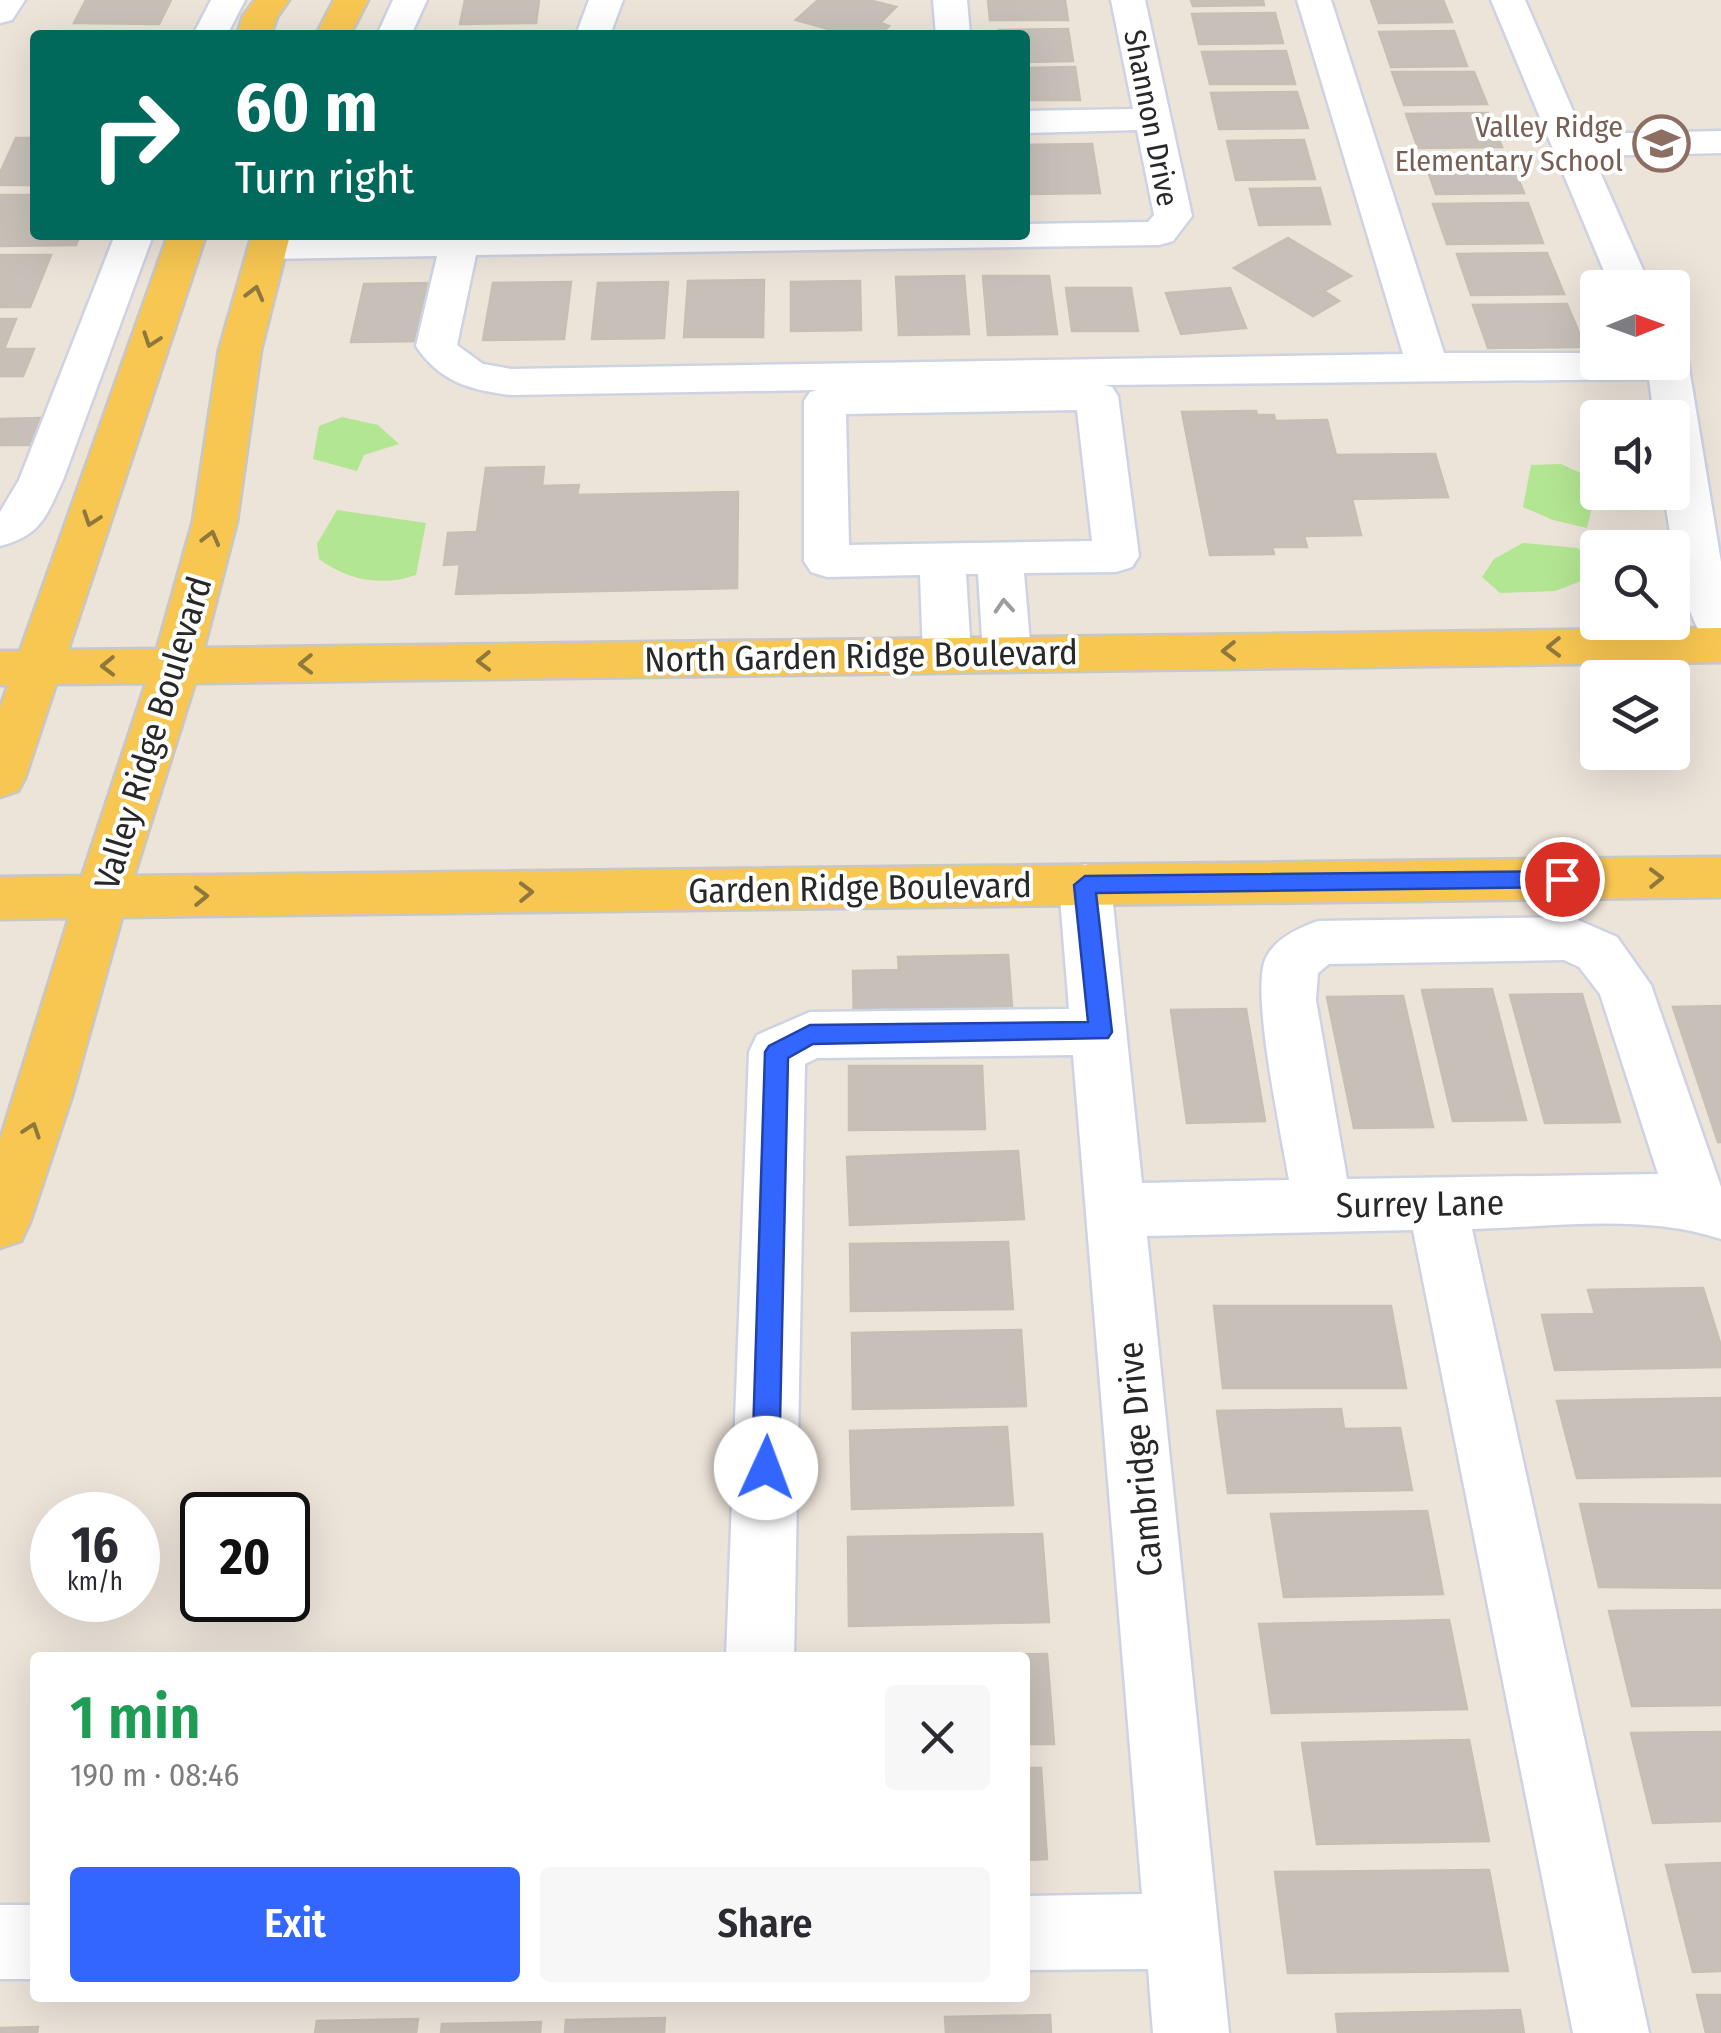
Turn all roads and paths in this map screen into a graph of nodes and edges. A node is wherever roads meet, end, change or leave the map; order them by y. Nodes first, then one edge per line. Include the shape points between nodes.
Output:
1 (8, 0) edge
2 (228, 0) edge
3 (272, 0) edge
4 (351, 0) edge
5 (410, 0) edge
6 (606, 0) edge
7 (950, 0) edge
8 (1128, 0) edge
9 (1314, 0) edge
10 (1508, 0) edge
11 (0, 13) edge
12 (213, 30) edge
13 (256, 30) edge
14 (336, 30) edge
15 (396, 30) edge
16 (595, 30) edge
17 (953, 30) edge
18 (1153, 119) junction
19 (1030, 122) edge
20 (1721, 142) edge
21 (1571, 145) junction
22 (1030, 236) edge
23 (132, 240) edge
24 (495, 240) edge
25 (460, 241) junction
26 (226, 243) edge
27 (1624, 270) edge
28 (1580, 365) edge
29 (1426, 366) junction
30 (1673, 380) edge
31 (1702, 479) edge
32 (0, 531) edge
33 (1000, 558) junction
34 (942, 560) junction
35 (1721, 628) edge
36 (1721, 644) edge
37 (1007, 654) junction
38 (947, 655) junction
39 (176, 666) junction
40 (20, 668) edge
41 (0, 778) edge
42 (1721, 877) edge
43 (1085, 885) junction
44 (104, 897) junction
45 (0, 898) edge
46 (1100, 1032) junction
47 (1437, 1204) junction
48 (1322, 1206) junction
49 (1709, 1209) edge
50 (1118, 1210) junction
51 (0, 1222) edge
52 (760, 1652) edge
53 (1182, 1931) junction
54 (1030, 1933) edge
55 (0, 1942) edge
56 (30, 1942) edge
57 (1191, 2033) edge
58 (1611, 2033) edge

1 - 11 street
2 - 12 street
3 - 13 main road
4 - 14 main road
5 - 15 street
6 - 16 street
7 - 17 street
8 - 18 street, Shannon Drive
9 - 29 street
10 - 21 street
18 - 19 street
18 - 22 street, Shannon Drive via 1173,216 1159,233
20 - 21 street
21 - 27 street
23 - 32 street via 41,480 22,518
24 - 25 street
25 - 26 street
25 - 29 street via 436,346 446,363 471,377 511,382
39 -> 26 main road, Valley Ridge Boulevard via 216,521 240,350
26 -> 40 main road
28 - 29 street
30 - 31 street
31 - 35 street via 1696,556
33 - 34 street
33 - 34 street via 1116,556 1097,396 825,400 826,560
37 -> 33 street
34 - 38 street
36 -> 37 main road, North Garden Ridge Boulevard
37 - 38 main road, North Garden Ridge Boulevard
38 -> 39 main road, North Garden Ridge Boulevard
39 -> 40 main road, North Garden Ridge Boulevard
39 - 44 main road, Valley Ridge Boulevard
40 - 41 main road
43 -> 42 main road, Garden Ridge Boulevard
44 -> 43 main road, Garden Ridge Boulevard
43 - 46 street, Cambridge Drive
44 - 45 main road, Garden Ridge Boulevard
51 -> 44 main road, Valley Ridge Boulevard
46 - 50 street, Cambridge Drive
46 - 52 street via 810,1035 777,1052
47 - 48 street, Surrey Lane
47 - 49 street, Surrey Lane via 1646,1199
47 - 58 street
48 - 49 street via 1288,1000 1291,963 1318,943 1572,938 1598,952 1624,985
48 - 50 street, Surrey Lane
50 - 53 street, Cambridge Drive
53 - 54 street
53 - 57 street, Cambridge Drive
55 - 56 street

